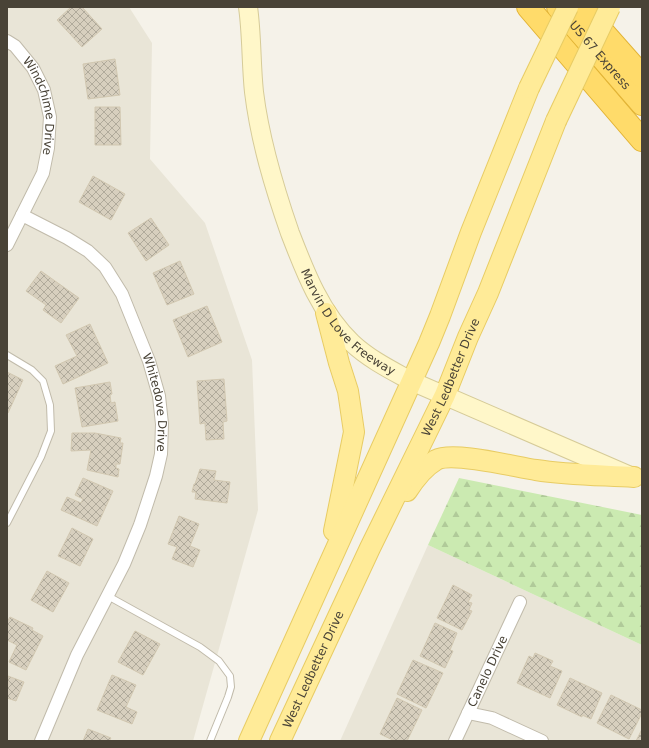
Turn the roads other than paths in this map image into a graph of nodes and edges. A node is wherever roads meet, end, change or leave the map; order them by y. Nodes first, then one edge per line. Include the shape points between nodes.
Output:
1 (248, 7) edge
2 (528, 7) edge
3 (558, 7) edge
4 (568, 7) edge
5 (581, 7) edge
6 (610, 7) edge
7 (7, 41) edge
8 (642, 76) edge
9 (642, 104) edge
10 (642, 140) edge
11 (22, 215) junction
12 (7, 245) edge
13 (326, 312) junction
14 (7, 355) edge
15 (411, 381) junction
16 (445, 395) junction
17 (638, 478) edge
18 (7, 523) edge
19 (370, 548) junction
20 (325, 574) junction
21 (106, 596) junction
22 (520, 602) dead end
23 (468, 713) junction
24 (41, 741) edge
25 (210, 741) edge
26 (249, 741) edge
27 (280, 741) edge
28 (454, 741) edge
29 (542, 741) edge

1 - 13 main road, Marvin D Love Freeway via 254,92 265,153 278,200 302,264
2 - 10 highway
3 - 9 highway, US 67 Express
4 - 15 main road, bridge via 530,88 471,232 440,316
5 - 8 highway
6 - 16 main road, West Ledbetter Drive, bridge via 556,121
7 - 11 street, Windchime Drive via 15,46 33,68 44,90 50,117 48,148 42,173
11 - 12 street, Windchime Drive
11 - 21 street, Whitedove Drive via 67,238 105,266 122,294 149,361 158,396 162,424 161,454 156,476 140,525
13 - 15 main road, Marvin D Love Freeway via 352,343
13 - 20 main road via 348,391 354,432
14 - 18 lane via 32,370 43,381 50,405 51,431 41,457
15 - 16 main road, Marvin D Love Freeway
15 - 20 main road
16 - 17 main road, Marvin D Love Freeway
16 - 19 main road, West Ledbetter Drive
17 - 19 main road via 536,470 451,457 436,460 418,476
19 - 27 main road, West Ledbetter Drive
20 - 26 main road
21 - 24 street, Whitedove Drive via 77,655
21 - 25 lane via 200,647 219,661 230,676 231,687 228,697
22 - 23 street, Canelo Drive
23 - 28 street, Canelo Drive
23 - 29 street via 492,718

